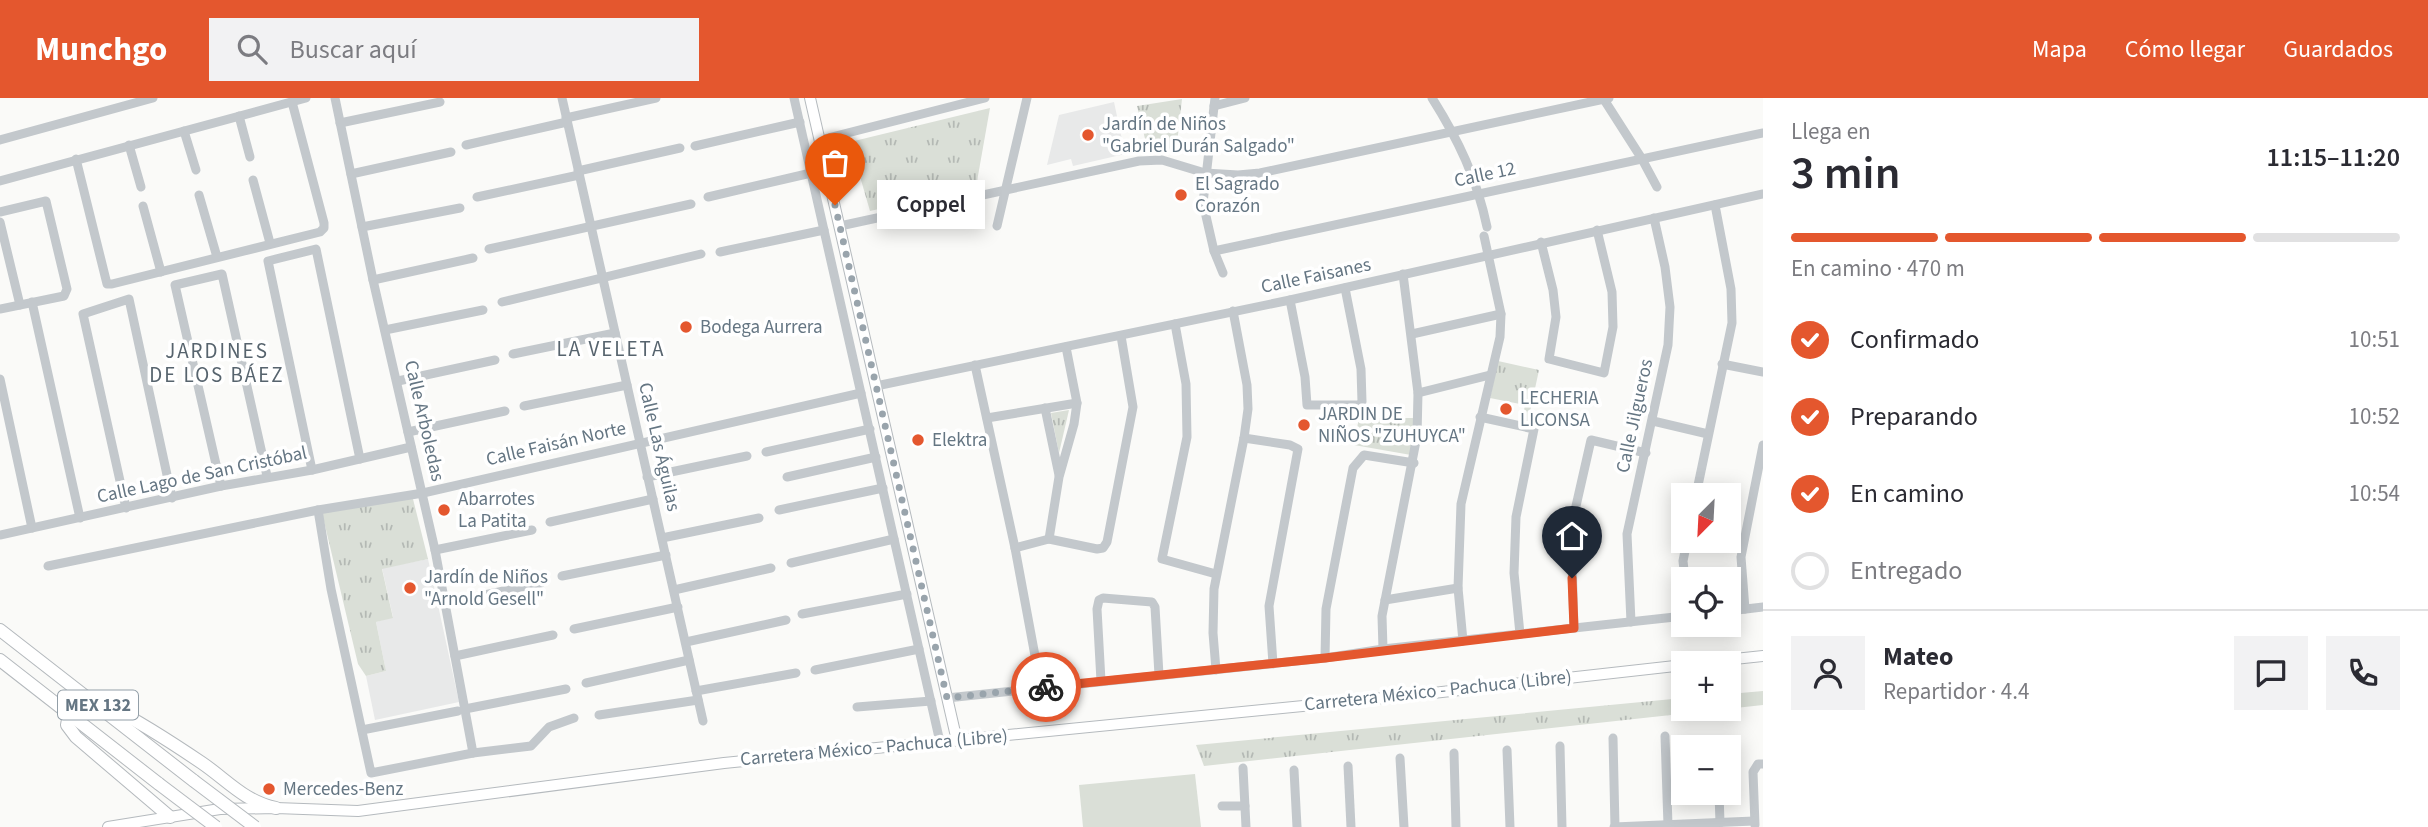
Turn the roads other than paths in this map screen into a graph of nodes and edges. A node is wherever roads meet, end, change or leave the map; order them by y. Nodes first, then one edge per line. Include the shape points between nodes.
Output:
1 (153, 98) edge
2 (306, 98) edge
3 (335, 98) edge
4 (562, 98) edge
5 (656, 98) edge
6 (794, 98) edge
7 (810, 98) edge
8 (985, 98) edge
9 (1027, 98) edge
10 (1245, 98) edge
11 (1432, 98) edge
12 (1605, 98) edge
13 (292, 102) junction
14 (440, 102) dead end
15 (1214, 102) edge
16 (239, 116) junction
17 (567, 120) junction
18 (800, 122) junction
19 (340, 123) junction
20 (184, 131) junction
21 (1452, 131) junction
22 (1763, 133) edge
23 (0, 140) edge
24 (820, 140) junction
25 (129, 145) junction
26 (466, 145) dead end
27 (695, 146) dead end
28 (680, 148) dead end
29 (451, 152) dead end
30 (250, 157) dead end
31 (76, 159) junction
32 (1642, 159) junction
33 (196, 170) dead end
34 (579, 173) junction
35 (811, 173) junction
36 (1205, 173) junction
37 (351, 174) junction
38 (253, 180) dead end
39 (0, 181) edge
40 (141, 187) dead end
41 (1657, 187) dead end
42 (1005, 189) junction
43 (1480, 194) junction
44 (1763, 194) edge
45 (199, 195) dead end
46 (477, 197) dead end
47 (708, 197) dead end
48 (691, 204) dead end
49 (1715, 205) junction
50 (143, 206) dead end
51 (460, 208) dead end
52 (0, 212) edge
53 (1654, 218) junction
54 (0, 222) edge
55 (591, 226) junction
56 (839, 226) junction
57 (996, 226) dead end
58 (362, 227) junction
59 (824, 230) junction
60 (1597, 230) junction
61 (1541, 242) junction
62 (270, 243) junction
63 (489, 248) dead end
64 (1214, 251) junction
65 (720, 252) dead end
66 (701, 254) dead end
67 (1487, 254) junction
68 (218, 257) junction
69 (473, 258) dead end
70 (5, 260) edge
71 (161, 272) junction
72 (1223, 273) dead end
73 (1403, 274) junction
74 (601, 277) junction
75 (373, 280) junction
76 (1345, 288) junction
77 (1290, 300) junction
78 (32, 302) junction
79 (502, 302) dead end
80 (20, 305) junction
81 (0, 309) edge
82 (483, 310) dead end
83 (1233, 311) junction
84 (1501, 314) junction
85 (1175, 324) junction
86 (385, 330) junction
87 (615, 333) junction
88 (1412, 334) junction
89 (1121, 336) junction
90 (1066, 347) junction
91 (513, 354) dead end
92 (495, 360) dead end
93 (1722, 364) junction
94 (975, 365) junction
95 (1763, 372) edge
96 (1490, 375) junction
97 (0, 379) edge
98 (398, 380) junction
99 (627, 385) junction
100 (876, 386) junction
101 (862, 393) junction
102 (1418, 393) junction
103 (1077, 402) junction
104 (524, 406) dead end
105 (1045, 408) junction
106 (505, 411) dead end
107 (1480, 417) junction
108 (987, 418) junction
109 (1653, 421) junction
110 (870, 429) junction
111 (408, 432) junction
112 (1708, 433) junction
113 (1244, 438) junction
114 (640, 443) junction
115 (1763, 445) edge
116 (411, 447) junction
117 (766, 452) dead end
118 (1646, 453) junction
119 (747, 456) dead end
120 (876, 457) junction
121 (360, 459) junction
122 (1414, 463) junction
123 (313, 470) junction
124 (267, 476) junction
125 (648, 477) junction
126 (788, 477) dead end
127 (1059, 477) junction
128 (1698, 483) edge
129 (221, 486) junction
130 (883, 488) junction
131 (423, 493) junction
132 (172, 498) junction
133 (653, 499) junction
134 (126, 508) junction
135 (318, 510) junction
136 (779, 510) dead end
137 (80, 518) junction
138 (759, 518) dead end
139 (550, 522) dead end
140 (32, 528) junction
141 (532, 530) dead end
142 (0, 536) edge
143 (662, 538) junction
144 (894, 539) junction
145 (1049, 539) junction
146 (1014, 548) junction
147 (435, 550) junction
148 (666, 555) junction
149 (792, 563) dead end
150 (48, 566) dead end
151 (771, 568) dead end
152 (1216, 574) junction
153 (562, 576) dead end
154 (541, 583) dead end
155 (1458, 588) junction
156 (674, 590) junction
157 (907, 594) junction
158 (1385, 600) junction
159 (446, 603) junction
160 (678, 607) junction
161 (1763, 607) edge
162 (1745, 609) junction
163 (1741, 610) edge
164 (802, 614) dead end
165 (1671, 617) edge
166 (786, 621) dead end
167 (1631, 622) junction
168 (1574, 628) junction
169 (575, 629) dead end
170 (0, 630) edge
171 (1520, 634) junction
172 (553, 635) dead end
173 (1463, 641) junction
174 (686, 642) junction
175 (919, 649) junction
176 (1383, 649) junction
177 (455, 656) junction
178 (1763, 656) edge
179 (1325, 658) junction
180 (1741, 658) edge
181 (0, 660) edge
182 (690, 660) junction
183 (1273, 664) junction
184 (1671, 666) edge
185 (816, 670) dead end
186 (1216, 670) junction
187 (796, 673) dead end
188 (1159, 676) junction
189 (1101, 681) junction
190 (586, 683) dead end
191 (1041, 688) junction
192 (566, 689) dead end
193 (86, 695) junction
194 (697, 696) junction
195 (947, 698) junction
196 (931, 701) junction
197 (857, 707) dead end
198 (461, 710) junction
199 (68, 714) junction
200 (598, 715) dead end
201 (574, 718) dead end
202 (703, 721) dead end
203 (362, 730) junction
204 (1665, 736) dead end
205 (1613, 738) dead end
206 (957, 741) junction
207 (940, 742) junction
208 (1560, 746) dead end
209 (1507, 750) dead end
210 (473, 753) junction
211 (1454, 753) dead end
212 (1399, 758) dead end
213 (1348, 766) dead end
214 (1759, 766) edge
215 (1243, 768) dead end
216 (1294, 769) dead end
217 (1719, 805) edge
218 (1222, 806) dead end
219 (1245, 806) junction
220 (276, 808) junction
221 (170, 817) junction
222 (1720, 823) junction
223 (1755, 824) edge
224 (1668, 825) junction
225 (108, 827) edge
226 (216, 827) edge
227 (255, 827) edge
228 (1245, 827) edge
229 (1297, 827) edge
230 (1351, 827) edge
231 (1404, 827) edge
232 (1455, 827) edge
233 (1510, 827) edge
234 (1562, 827) edge
235 (1614, 827) edge

1 - 23 street
2 - 13 street
3 - 19 street, Calle Arboledas
4 - 17 street, Calle Las Águilas
5 - 17 street
6 - 18 street
7 - 24 main road
8 - 24 street
9 - 42 street
10 - 15 street
11 - 21 street
12 - 21 street
12 - 32 street
13 - 16 street
13 - 62 street via 324,228
14 - 19 street
15 - 36 street
16 - 20 street
16 - 30 street
17 - 26 street
17 - 34 street, Calle Las Águilas
18 - 27 street
18 - 35 street
19 - 37 street, Calle Arboledas
20 - 25 street
20 - 33 street
21 - 36 street via 1260,173
21 - 43 street
22 - 32 street, Calle 12
24 - 56 main road
25 - 31 street
25 - 40 street
28 - 34 street
29 - 37 street
31 - 39 street
31 - 71 street via 107,284
32 - 41 street
32 - 43 street, Calle 12
34 - 46 street
34 - 55 street, Calle Las Águilas
35 - 47 street
35 - 59 street
36 - 42 street via 1162,160 1139,160
36 - 64 street via 1203,203
37 - 58 street, Calle Arboledas
38 - 62 street
42 - 56 street
42 - 57 street
43 - 64 street, Calle 12
43 - 67 street
44 - 49 street, Calle Faisanes
45 - 68 street
48 - 55 street
49 - 53 street, Calle Faisanes
49 - 93 street via 1731,289 1732,323
50 - 71 street
51 - 58 street
52 - 78 street via 46,201 67,293
53 - 60 street, Calle Faisanes
53 - 109 street, Calle Jilgueros via 1670,307 1668,345
54 - 70 street
55 - 63 street
55 - 74 street, Calle Las Águilas
56 - 100 main road
58 - 75 street, Calle Arboledas
59 - 65 street
59 - 101 street
60 - 61 street, Calle Faisanes
60 - 61 street via 1612,292 1613,327 1604,373 1549,359 1556,317
61 - 67 street, Calle Faisanes
62 - 68 street
64 - 72 street
66 - 74 street
67 - 73 street, Calle Faisanes
67 - 84 street
68 - 71 street
69 - 75 street
70 - 80 street
73 - 76 street, Calle Faisanes
73 - 88 street
74 - 79 street
74 - 87 street, Calle Las Águilas
75 - 86 street, Calle Arboledas
76 - 77 street, Calle Faisanes
76 - 77 street via 1361,369 1359,405 1307,405
77 - 83 street, Calle Faisanes
78 - 80 street
78 - 137 street
80 - 81 street
82 - 86 street
83 - 85 street, Calle Faisanes
83 - 113 street via 1247,385
84 - 88 street
84 - 96 street
85 - 89 street, Calle Faisanes
85 - 152 street via 1186,384 1187,437 1162,559
86 - 98 street, Calle Arboledas
87 - 91 street
87 - 99 street, Calle Las Águilas
88 - 102 street
89 - 90 street, Calle Faisanes
89 - 145 street via 1133,407 1107,542 1097,549
90 - 94 street, Calle Faisanes
90 - 103 street
92 - 98 street
93 - 95 street
93 - 112 street
94 - 100 street, Calle Faisanes
94 - 108 street
96 - 102 street
96 - 107 street
97 - 140 street
98 - 111 street, Calle Arboledas
99 - 104 street
99 - 114 street, Calle Las Águilas
100 - 195 main road
101 - 110 street
101 - 114 street, Calle Faisán Norte
102 - 122 street
103 - 105 street
103 - 127 street
105 - 108 street
105 - 127 street
106 - 111 street
107 - 155 street via 1461,504
107 - 171 street via 1534,429 1516,517 1514,573
108 - 146 street
109 - 112 street
109 - 118 street, Calle Jilgueros
110 - 117 street
110 - 120 street
111 - 116 street, Calle Arboledas
112 - 128 street
113 - 152 street
113 - 183 street via 1298,449 1269,606
114 - 125 street, Calle Las Águilas
114 - 131 street, Calle Faisán Norte
115 - 162 street via 1741,557
116 - 121 street, Calle Lago de San Cristóbal
116 - 131 street, Calle Arboledas
118 - 167 street, Calle Jilgueros via 1627,534
118 - 168 street via 1591,440 1571,528
119 - 125 street
120 - 126 street
120 - 130 street
121 - 123 street, Calle Lago de San Cristóbal
121 - 123 street via 316,250 268,261
122 - 158 street
122 - 179 street via 1364,456 1353,468 1326,609
123 - 124 street, Calle Lago de San Cristóbal
124 - 129 street, Calle Lago de San Cristóbal
124 - 129 street via 222,274 175,285
125 - 133 street, Calle Las Águilas
127 - 145 street
129 - 132 street, Calle Lago de San Cristóbal
130 - 136 street
130 - 144 street
131 - 135 street, Calle Faisán Norte
131 - 147 street, Calle Arboledas
132 - 134 street, Calle Lago de San Cristóbal
132 - 134 street via 129,299 83,314
133 - 139 street
133 - 143 street, Calle Las Águilas
134 - 137 street, Calle Lago de San Cristóbal
135 - 150 street, Calle Faisán Norte
135 - 203 street
137 - 140 street, Calle Lago de San Cristóbal
138 - 143 street
140 - 142 street, Calle Lago de San Cristóbal
141 - 147 street
143 - 148 street, Calle Las Águilas
144 - 149 street
144 - 157 street
145 - 146 street
146 - 191 street
147 - 159 street, Calle Arboledas
148 - 153 street
148 - 156 street, Calle Las Águilas
151 - 156 street
152 - 186 street
154 - 159 street
155 - 158 street
155 - 173 street
156 - 160 street, Calle Las Águilas
157 - 164 street
157 - 175 street
158 - 176 street
159 - 177 street, Calle Arboledas
160 - 169 street
160 - 174 street, Calle Las Águilas
161 - 162 street
162 - 163 street
165 - 167 street
166 - 174 street
167 - 168 street
168 - 171 street
170 - 193 highway, MEX 132
171 - 173 street
172 - 177 street
173 - 176 street
174 - 182 street, Calle Las Águilas
175 - 185 street
175 - 196 street
176 - 179 street
177 - 198 street, Calle Arboledas
178 - 180 main road
179 - 183 street
181 - 199 highway, MEX 132
182 - 190 street
182 - 194 street, Calle Las Águilas
183 - 186 street
184 - 206 main road, Carretera México - Pachuca (Libre)
186 - 188 street
187 - 194 street
188 - 189 street
188 - 189 street via 1152,602 1103,598 1097,610
189 - 191 street
191 - 195 street
192 - 198 street
193 - 220 highway via 149,728 244,797
193 - 227 highway, MEX 132, bridge
194 - 200 street
194 - 202 street, Calle Las Águilas
195 - 206 main road
196 - 197 street
196 - 207 street
198 - 203 street
198 - 210 street, Calle Arboledas
199 - 221 highway via 67,725 83,744
199 - 226 highway, MEX 132, bridge
201 - 210 street via 549,727 531,746
203 - 210 street via 371,773
204 - 224 street
205 - 235 street
206 - 207 main road, Carretera México - Pachuca (Libre)
207 - 220 main road, Carretera México - Pachuca (Libre) via 724,762 358,811
208 - 234 street
209 - 233 street
211 - 232 street
212 - 231 street
213 - 230 street
214 - 223 street via 1753,772
215 - 219 street
216 - 229 street
217 - 222 street
218 - 219 street
219 - 228 street
220 - 221 main road, Carretera México - Pachuca (Libre) via 220,809
221 - 225 main road, Carretera México - Pachuca (Libre)
222 - 223 street
222 - 224 street
224 - 235 street

